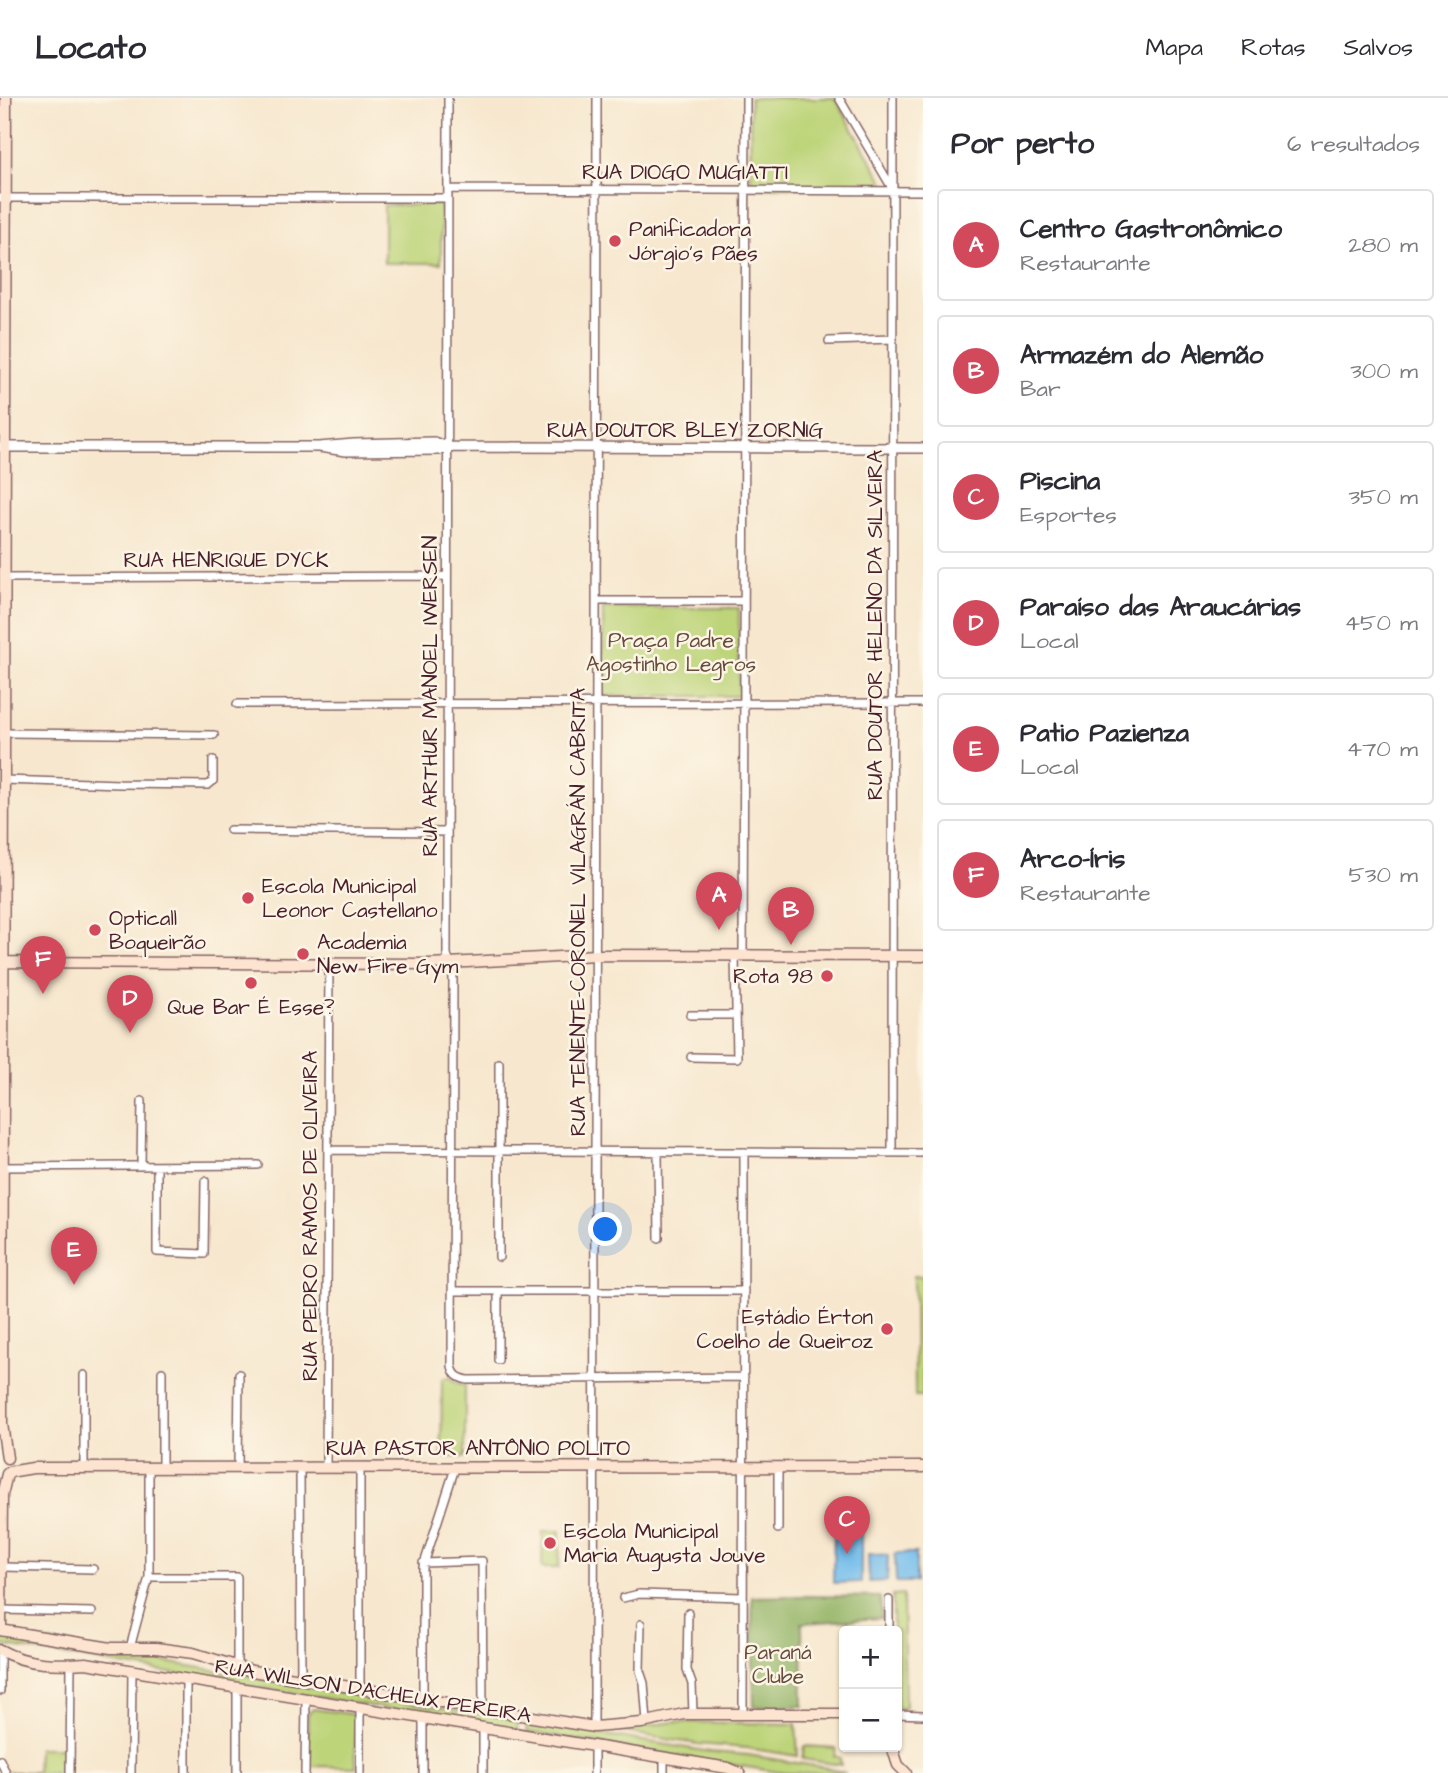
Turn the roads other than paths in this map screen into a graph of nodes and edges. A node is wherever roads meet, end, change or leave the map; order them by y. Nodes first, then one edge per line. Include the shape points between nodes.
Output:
1 (6, 98) edge
2 (448, 98) edge
3 (597, 98) edge
4 (746, 98) edge
5 (839, 98) edge
6 (893, 98) edge
7 (597, 190) junction
8 (746, 190) junction
9 (893, 190) junction
10 (923, 191) edge
11 (448, 194) junction
12 (3, 198) edge
13 (2, 322) edge
14 (893, 339) junction
15 (829, 341) dead end
16 (2, 447) edge
17 (447, 447) junction
18 (596, 447) junction
19 (745, 448) junction
20 (893, 448) junction
21 (923, 448) edge
22 (447, 576) junction
23 (4, 578) junction
24 (596, 601) junction
25 (744, 601) junction
26 (892, 703) junction
27 (923, 703) edge
28 (237, 704) dead end
29 (447, 704) junction
30 (596, 704) junction
31 (744, 704) junction
32 (4, 733) junction
33 (214, 735) dead end
34 (213, 760) dead end
35 (4, 780) junction
36 (230, 830) dead end
37 (447, 832) junction
38 (596, 955) junction
39 (739, 956) junction
40 (892, 956) junction
41 (923, 956) edge
42 (2, 962) edge
43 (329, 964) junction
44 (449, 964) junction
45 (690, 1015) dead end
46 (736, 1015) junction
47 (691, 1057) dead end
48 (499, 1063) dead end
49 (1, 1072) edge
50 (142, 1101) dead end
51 (1, 1119) edge
52 (328, 1150) junction
53 (452, 1151) junction
54 (499, 1151) junction
55 (595, 1151) junction
56 (658, 1152) junction
57 (744, 1152) junction
58 (892, 1153) junction
59 (923, 1153) edge
60 (258, 1165) dead end
61 (141, 1166) junction
62 (157, 1166) junction
63 (3, 1167) junction
64 (205, 1181) dead end
65 (659, 1238) dead end
66 (499, 1256) dead end
67 (452, 1291) junction
68 (498, 1291) junction
69 (595, 1291) junction
70 (744, 1291) junction
71 (498, 1360) dead end
72 (162, 1373) dead end
73 (239, 1374) dead end
74 (84, 1375) dead end
75 (744, 1377) junction
76 (595, 1378) junction
77 (5, 1466) edge
78 (923, 1466) edge
79 (595, 1467) junction
80 (743, 1467) junction
81 (778, 1467) junction
82 (84, 1468) junction
83 (149, 1468) junction
84 (162, 1468) junction
85 (237, 1468) junction
86 (300, 1468) junction
87 (326, 1468) junction
88 (360, 1468) junction
89 (455, 1468) junction
90 (1, 1490) edge
91 (778, 1529) dead end
92 (424, 1563) junction
93 (2, 1567) edge
94 (93, 1569) dead end
95 (149, 1577) junction
96 (743, 1597) junction
97 (623, 1598) dead end
98 (889, 1600) dead end
99 (1, 1610) edge
100 (92, 1612) dead end
101 (688, 1613) dead end
102 (641, 1625) dead end
103 (889, 1626) edge
104 (0, 1630) edge
105 (130, 1648) junction
106 (0, 1650) edge
107 (71, 1664) junction
108 (237, 1666) junction
109 (132, 1671) junction
110 (301, 1679) junction
111 (186, 1680) junction
112 (237, 1688) junction
113 (360, 1689) junction
114 (0, 1691) edge
115 (396, 1695) junction
116 (306, 1699) junction
117 (423, 1699) junction
118 (360, 1708) junction
119 (483, 1709) junction
120 (393, 1713) junction
121 (693, 1714) junction
122 (743, 1714) junction
123 (839, 1714) edge
124 (902, 1714) edge
125 (923, 1714) edge
126 (530, 1716) junction
127 (423, 1718) junction
128 (647, 1722) junction
129 (594, 1727) junction
130 (483, 1728) junction
131 (524, 1735) junction
132 (594, 1746) junction
133 (893, 1752) edge
134 (664, 1758) junction
135 (0, 1760) edge
136 (904, 1772) edge
137 (6, 1773) edge
138 (70, 1773) edge
139 (131, 1773) edge
140 (186, 1773) edge
141 (237, 1773) edge
142 (305, 1773) edge
143 (360, 1773) edge
144 (423, 1773) edge
145 (484, 1773) edge
146 (594, 1773) edge
147 (664, 1773) edge
148 (740, 1773) edge

1 - 12 main road
2 - 11 street, RUA ARTHUR MANOEL IWERSEN
3 - 7 street, RUA TENENTE-CORONEL VILAGRÁN CABRITA
4 - 8 street
5 - 9 street
6 - 9 street, RUA DOUTOR HELENO DA SILVEIRA
7 - 8 street, RUA DIOGO MUGIATTI
7 - 11 street, RUA DIOGO MUGIATTI
7 - 18 street, RUA TENENTE-CORONEL VILAGRÁN CABRITA
8 - 9 street, RUA DIOGO MUGIATTI
8 - 19 street
9 - 10 street, RUA DIOGO MUGIATTI
9 - 14 street, RUA DOUTOR HELENO DA SILVEIRA
11 - 12 street, RUA DIOGO MUGIATTI
11 - 17 street, RUA ARTHUR MANOEL IWERSEN
12 - 13 main road
13 - 16 main road
14 - 15 street
14 - 20 street, RUA DOUTOR HELENO DA SILVEIRA
16 - 17 street, RUA DOUTOR BLEY ZORNIG via 319,447 434,442
16 - 23 main road
17 - 18 street, RUA DOUTOR BLEY ZORNIG
17 - 22 street, RUA ARTHUR MANOEL IWERSEN
18 - 19 street, RUA DOUTOR BLEY ZORNIG
18 - 24 street, RUA TENENTE-CORONEL VILAGRÁN CABRITA
19 - 20 street, RUA DOUTOR BLEY ZORNIG
19 - 25 street
20 - 21 street, RUA DOUTOR BLEY ZORNIG
20 - 26 street, RUA DOUTOR HELENO DA SILVEIRA
22 - 23 street, RUA HENRIQUE DYCK
22 - 29 street, RUA ARTHUR MANOEL IWERSEN
23 - 32 main road
24 - 25 street
24 - 30 street, RUA TENENTE-CORONEL VILAGRÁN CABRITA
25 - 31 street
26 - 27 street
26 - 31 street
26 - 40 street, RUA DOUTOR HELENO DA SILVEIRA
28 - 29 street
29 - 30 street
29 - 37 street, RUA ARTHUR MANOEL IWERSEN
30 - 31 street
30 - 38 street, RUA TENENTE-CORONEL VILAGRÁN CABRITA
31 - 39 street
32 - 33 street
32 - 35 main road
34 - 35 street via 213,780 208,785
35 - 42 main road
36 - 37 street
37 - 44 street, RUA ARTHUR MANOEL IWERSEN
38 - 39 main road
38 - 44 main road
38 - 55 street, RUA TENENTE-CORONEL VILAGRÁN CABRITA
39 - 40 main road
39 - 46 street
40 - 41 main road
40 - 58 street, RUA DOUTOR HELENO DA SILVEIRA
42 - 43 main road
42 - 49 main road
43 - 44 main road
43 - 52 street, RUA PEDRO RAMOS DE OLIVEIRA
44 - 53 street, RUA ARTHUR MANOEL IWERSEN via 453,975
45 - 46 street
46 - 47 street via 737,1058
48 - 54 street
49 - 51 main road
50 - 61 street
51 - 63 main road
52 - 53 street
52 - 87 street, RUA PEDRO RAMOS DE OLIVEIRA
53 - 54 street
53 - 67 street, RUA ARTHUR MANOEL IWERSEN
54 - 55 street
54 - 66 street
55 - 56 street
55 - 69 street, RUA TENENTE-CORONEL VILAGRÁN CABRITA
56 - 57 street
56 - 65 street
57 - 58 street
57 - 70 street
58 - 59 street
60 - 62 street
61 - 62 street
61 - 63 street
62 - 64 street via 157,1252 204,1254
63 - 77 main road
67 - 68 street
67 - 76 street, RUA ARTHUR MANOEL IWERSEN via 452,1366 457,1376 468,1380
68 - 69 street
68 - 71 street
69 - 70 street
69 - 76 street, RUA TENENTE-CORONEL VILAGRÁN CABRITA
70 - 75 street
72 - 84 street
73 - 85 street
74 - 82 street
75 - 76 street
75 - 80 street
76 - 79 street, RUA TENENTE-CORONEL VILAGRÁN CABRITA
77 - 82 main road, RUA PASTOR ANTÔNIO POLITO
77 - 90 main road
78 - 81 main road, RUA PASTOR ANTÔNIO POLITO
79 - 80 main road, RUA PASTOR ANTÔNIO POLITO
79 - 89 main road, RUA PASTOR ANTÔNIO POLITO
79 - 129 street, RUA TENENTE-CORONEL VILAGRÁN CABRITA
80 - 81 main road, RUA PASTOR ANTÔNIO POLITO
80 - 96 street
81 - 91 street
82 - 83 main road, RUA PASTOR ANTÔNIO POLITO
83 - 84 main road, RUA PASTOR ANTÔNIO POLITO
83 - 95 street
84 - 85 main road, RUA PASTOR ANTÔNIO POLITO
85 - 86 main road, RUA PASTOR ANTÔNIO POLITO
86 - 87 main road, RUA PASTOR ANTÔNIO POLITO
86 - 110 street
87 - 88 main road, RUA PASTOR ANTÔNIO POLITO
88 - 89 main road, RUA PASTOR ANTÔNIO POLITO
88 - 113 street
89 - 92 street
90 - 93 main road
92 - 117 street
92 - 119 street via 482,1561
93 - 94 street
93 - 99 main road
95 - 105 street
95 - 108 street via 237,1577
96 - 97 street via 639,1594
96 - 122 street
98 - 103 street
99 - 100 street
99 - 104 main road
101 - 121 street via 687,1670
102 - 128 street via 640,1671
104 - 105 main road, RUA WILSON DACHEUX PEREIRA
105 - 108 main road, RUA WILSON DACHEUX PEREIRA via 193,1653
106 - 107 main road, RUA WILSON DACHEUX PEREIRA via 23,1660
106 - 114 street
107 - 109 main road, RUA WILSON DACHEUX PEREIRA
107 - 138 street
108 - 110 main road, RUA WILSON DACHEUX PEREIRA
109 - 111 main road, RUA WILSON DACHEUX PEREIRA
109 - 139 street
110 - 113 main road, RUA WILSON DACHEUX PEREIRA
111 - 112 main road, RUA WILSON DACHEUX PEREIRA
111 - 140 street
112 - 116 main road, RUA WILSON DACHEUX PEREIRA
112 - 141 street
113 - 115 main road, RUA WILSON DACHEUX PEREIRA
115 - 117 main road, RUA WILSON DACHEUX PEREIRA
115 - 120 main road via 403,1705
116 - 118 main road, RUA WILSON DACHEUX PEREIRA
116 - 142 street
117 - 119 main road, RUA WILSON DACHEUX PEREIRA
118 - 120 main road, RUA WILSON DACHEUX PEREIRA
118 - 143 street
119 - 126 main road, RUA WILSON DACHEUX PEREIRA
120 - 127 main road, RUA WILSON DACHEUX PEREIRA
121 - 122 main road, RUA WILSON DACHEUX PEREIRA
121 - 128 main road, RUA WILSON DACHEUX PEREIRA
122 - 123 main road, RUA WILSON DACHEUX PEREIRA
124 - 125 street
126 - 129 main road, RUA WILSON DACHEUX PEREIRA
126 - 131 main road via 522,1723
127 - 130 main road, RUA WILSON DACHEUX PEREIRA
127 - 144 street
128 - 129 main road, RUA WILSON DACHEUX PEREIRA
130 - 131 main road, RUA WILSON DACHEUX PEREIRA
130 - 145 street
131 - 132 main road, RUA WILSON DACHEUX PEREIRA
132 - 134 main road, RUA WILSON DACHEUX PEREIRA
132 - 146 street
133 - 136 main road
134 - 147 street
134 - 148 main road, RUA WILSON DACHEUX PEREIRA
135 - 137 street

